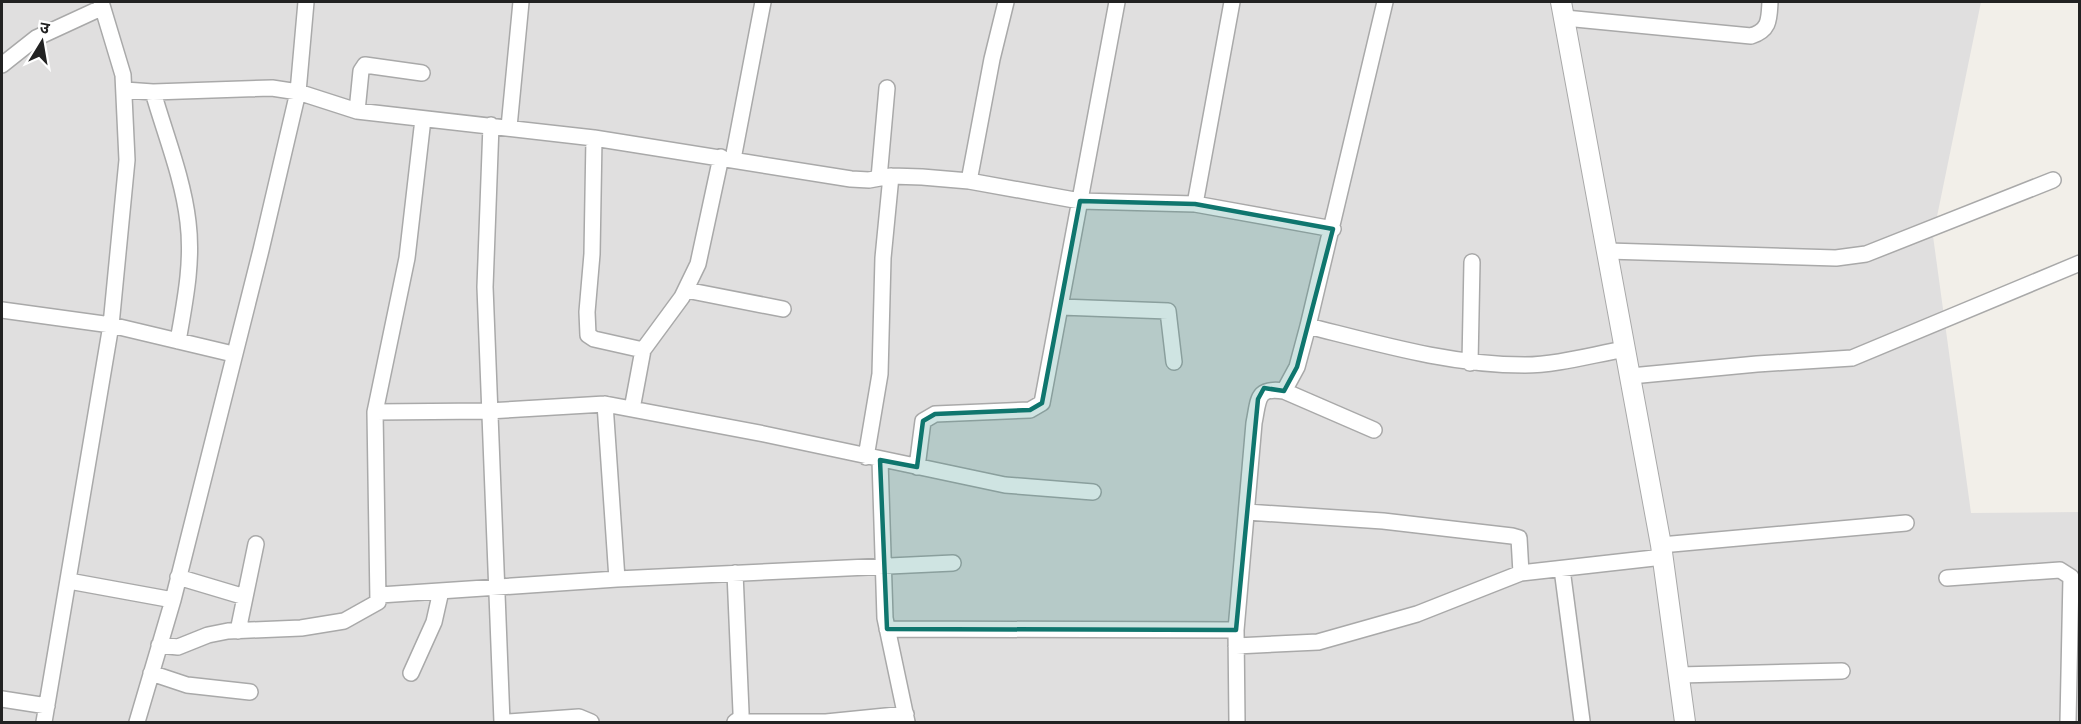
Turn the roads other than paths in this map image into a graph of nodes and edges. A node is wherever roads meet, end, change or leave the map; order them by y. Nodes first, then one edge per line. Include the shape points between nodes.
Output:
1 (306, 2) edge
2 (521, 2) edge
3 (764, 2) edge
4 (1006, 2) edge
5 (1118, 2) edge
6 (1232, 2) edge
7 (1385, 2) edge
8 (1770, 2) edge
9 (101, 5) edge
10 (1563, 10) edge
11 (2, 65) edge
12 (422, 73) dead end
13 (887, 88) dead end
14 (125, 90) junction
15 (153, 92) junction
16 (298, 92) junction
17 (357, 111) junction
18 (423, 119) junction
19 (491, 125) junction
20 (509, 127) junction
21 (594, 138) junction
22 (727, 158) junction
23 (885, 177) junction
24 (2053, 180) dead end
25 (969, 181) junction
26 (1080, 201) junction
27 (1196, 204) junction
28 (1333, 229) junction
29 (1608, 251) junction
30 (1472, 262) dead end
31 (2079, 264) edge
32 (686, 290) junction
33 (1061, 307) junction
34 (783, 309) dead end
35 (2, 310) edge
36 (111, 325) junction
37 (1308, 326) junction
38 (178, 341) junction
39 (1626, 349) junction
40 (643, 350) junction
41 (233, 354) junction
42 (1174, 362) dead end
43 (1470, 363) junction
44 (1631, 376) junction
45 (1284, 391) junction
46 (605, 404) junction
47 (632, 409) junction
48 (488, 411) junction
49 (375, 412) junction
50 (1374, 430) dead end
51 (873, 458) junction
52 (917, 467) junction
53 (1093, 492) dead end
54 (1247, 512) junction
55 (1906, 523) dead end
56 (256, 544) dead end
57 (1662, 551) junction
58 (953, 563) dead end
59 (885, 565) junction
60 (1562, 569) junction
61 (735, 573) junction
62 (1521, 573) junction
63 (178, 577) junction
64 (1947, 578) dead end
65 (617, 579) junction
66 (69, 581) junction
67 (495, 587) junction
68 (441, 591) junction
69 (380, 595) junction
70 (245, 597) junction
71 (172, 600) junction
72 (2075, 623) edge
73 (887, 628) junction
74 (1236, 630) junction
75 (238, 631) junction
76 (159, 645) junction
77 (1236, 646) junction
78 (1842, 671) dead end
79 (151, 673) junction
80 (411, 673) dead end
81 (1679, 675) junction
82 (250, 692) dead end
83 (2, 699) edge
84 (47, 706) junction
85 (907, 718) edge
86 (1582, 721) edge
87 (736, 722) edge
88 (44, 723) edge
89 (137, 723) edge
90 (502, 723) edge
91 (508, 723) edge
92 (591, 723) edge
93 (1237, 723) edge
94 (1685, 723) edge
95 (2068, 723) edge

1 - 16 street
2 - 20 street
3 - 22 street
4 - 25 street
5 - 26 street
6 - 27 street
7 - 28 street
8 - 10 street via 1768,24 1760,34 1751,36
9 - 11 street via 36,38
9 - 14 street via 120,59
10 - 29 street
12 - 17 street via 365,65
13 - 23 street
14 - 15 street
14 - 36 street via 127,160
15 - 16 street via 225,88
15 - 38 street via 188,220 188,285
16 - 17 street
16 - 41 street
17 - 18 street
18 - 19 street
18 - 49 street via 406,258
19 - 20 street
19 - 48 street via 485,286
20 - 21 street
21 - 22 street
21 - 40 street via 588,335
22 - 23 street via 850,179
22 - 32 street via 698,264
23 - 25 street
23 - 51 street via 880,374
24 - 29 street via 1866,254 1836,258
25 - 26 street
26 - 27 street
26 - 33 street
27 - 28 street
28 - 37 street
29 - 39 street
30 - 43 street
31 - 44 street via 1852,358
32 - 34 street
32 - 40 street
33 - 42 street via 1168,311
33 - 52 street via 1045,395 1037,408 928,417 923,421
35 - 36 street
36 - 38 street
36 - 66 street
37 - 43 street
37 - 45 street via 1297,368
38 - 41 street
39 - 43 street via 1528,365
39 - 44 street
40 - 47 street
41 - 63 street
44 - 57 street
45 - 50 street
45 - 54 street via 1268,389 1258,399
46 - 47 street
46 - 48 street
46 - 65 street
47 - 51 street
48 - 49 street
48 - 67 street
49 - 69 street
51 - 52 street
51 - 59 street
52 - 53 street via 1005,485
54 - 62 street via 1383,521 1512,536 1519,538 1521,544
54 - 74 street
55 - 57 street
56 - 70 street
57 - 60 street
57 - 81 street
58 - 59 street
59 - 61 street
59 - 73 street
60 - 62 street
60 - 86 street
61 - 65 street
61 - 87 street via 741,712
62 - 77 street via 1417,614 1318,642
63 - 70 street
63 - 71 street
64 - 72 street via 2060,570 2071,577
65 - 67 street
66 - 71 street
66 - 84 street
67 - 68 street
67 - 90 street
68 - 69 street
68 - 80 street via 434,622
69 - 75 street via 371,608 344,621
70 - 75 street
71 - 76 street
72 - 95 street
73 - 74 street
73 - 85 street
74 - 77 street
75 - 76 street via 208,635 178,647
76 - 79 street
77 - 93 street
78 - 81 street
79 - 82 street via 195,686
79 - 89 street
81 - 94 street
83 - 84 street
84 - 88 street
85 - 87 street
91 - 92 street via 579,717

